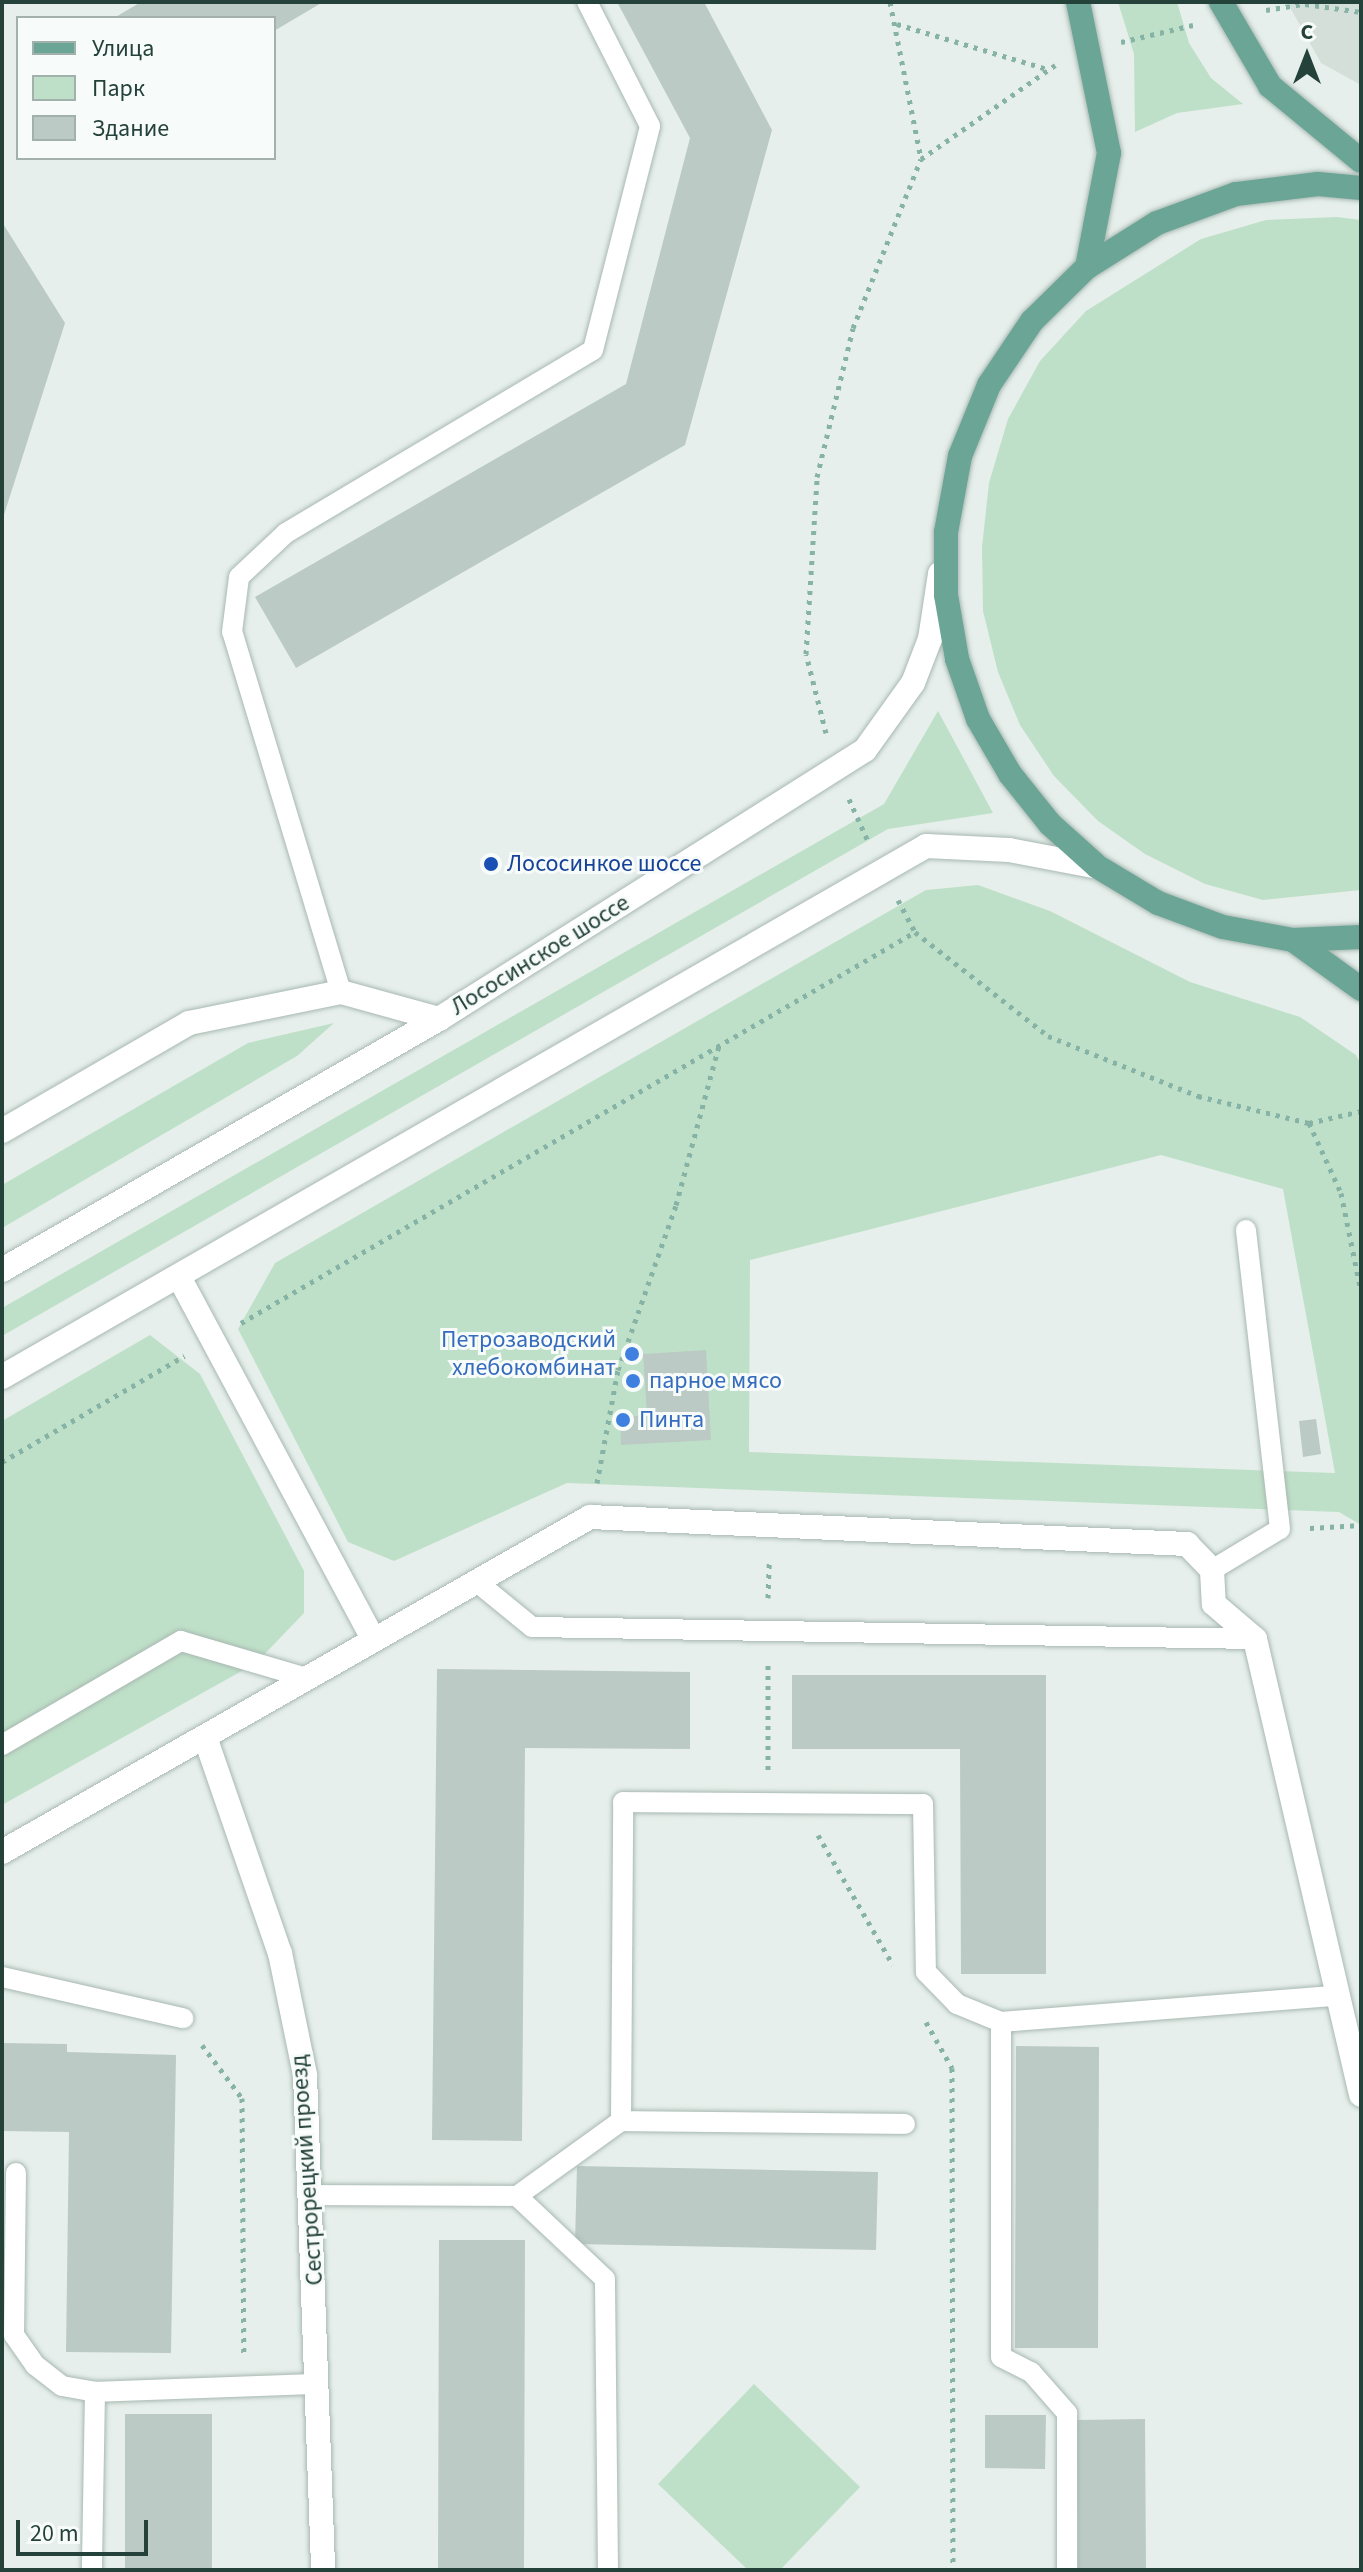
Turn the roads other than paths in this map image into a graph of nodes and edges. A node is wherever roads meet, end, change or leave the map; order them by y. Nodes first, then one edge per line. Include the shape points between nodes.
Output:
1 (587, 2) edge
2 (1078, 2) edge
3 (1224, 9) edge
4 (1361, 161) edge
5 (1361, 188) edge
6 (1087, 267) junction
7 (946, 532) junction
8 (1098, 867) junction
9 (1361, 937) edge
10 (1293, 940) junction
11 (1361, 989) edge
12 (341, 992) junction
13 (439, 1019) junction
14 (2, 1131) edge
15 (1246, 1230) dead end
16 (2, 1270) edge
17 (179, 1277) junction
18 (2, 1377) edge
19 (1212, 1570) junction
20 (477, 1582) junction
21 (1255, 1639) junction
22 (374, 1640) junction
23 (307, 1678) junction
24 (205, 1737) junction
25 (2, 1745) edge
26 (2, 1852) edge
27 (2, 1977) edge
28 (1335, 1996) junction
29 (183, 2018) road end
30 (1001, 2022) junction
31 (1361, 2095) edge
32 (621, 2121) junction
33 (905, 2124) dead end
34 (16, 2173) dead end
35 (313, 2195) junction
36 (517, 2196) junction
37 (318, 2384) junction
38 (95, 2392) junction
39 (92, 2570) edge
40 (323, 2570) edge
41 (608, 2570) edge
42 (1067, 2570) edge

1 - 12 lane via 650,126 593,350 286,533 239,577 232,632
2 - 6 main road via 1109,153
3 - 4 main road via 1270,86
5 - 6 main road via 1318,184 1236,194 1157,223
6 - 7 main road via 1032,321 989,385 960,456
7 - 8 main road via 946,595 957,659 978,719 1042,814
7 - 13 street, Лососинское шоссе via 930,639 913,683 865,750
8 - 10 main road via 1158,903 1223,927
8 - 17 street via 1009,850 926,846
9 - 10 main road
10 - 11 main road
12 - 13 street
12 - 14 street via 189,1023
13 - 16 street, Лососинское шоссе
15 - 19 lane via 1280,1529
17 - 18 street
17 - 22 street
19 - 20 street via 1187,1544 590,1517
19 - 21 street via 1214,1604
20 - 21 lane via 532,1627
20 - 22 street
21 - 28 street
22 - 23 street
23 - 24 street
23 - 25 lane via 181,1641
24 - 26 street
24 - 35 street, Сестрорецкий проезд via 280,1953 305,2075
27 - 29 lane
28 - 30 lane
28 - 31 street
30 - 32 lane via 957,2004 926,1972 923,1804 623,1802
30 - 42 lane via 1001,2357 1031,2372 1067,2413
32 - 33 lane
32 - 36 lane
34 - 38 lane via 14,2335 35,2365 62,2386
35 - 36 lane
35 - 37 street, Сестрорецкий проезд
36 - 41 lane via 605,2279
37 - 38 lane
37 - 40 street, Сестрорецкий проезд
38 - 39 lane

